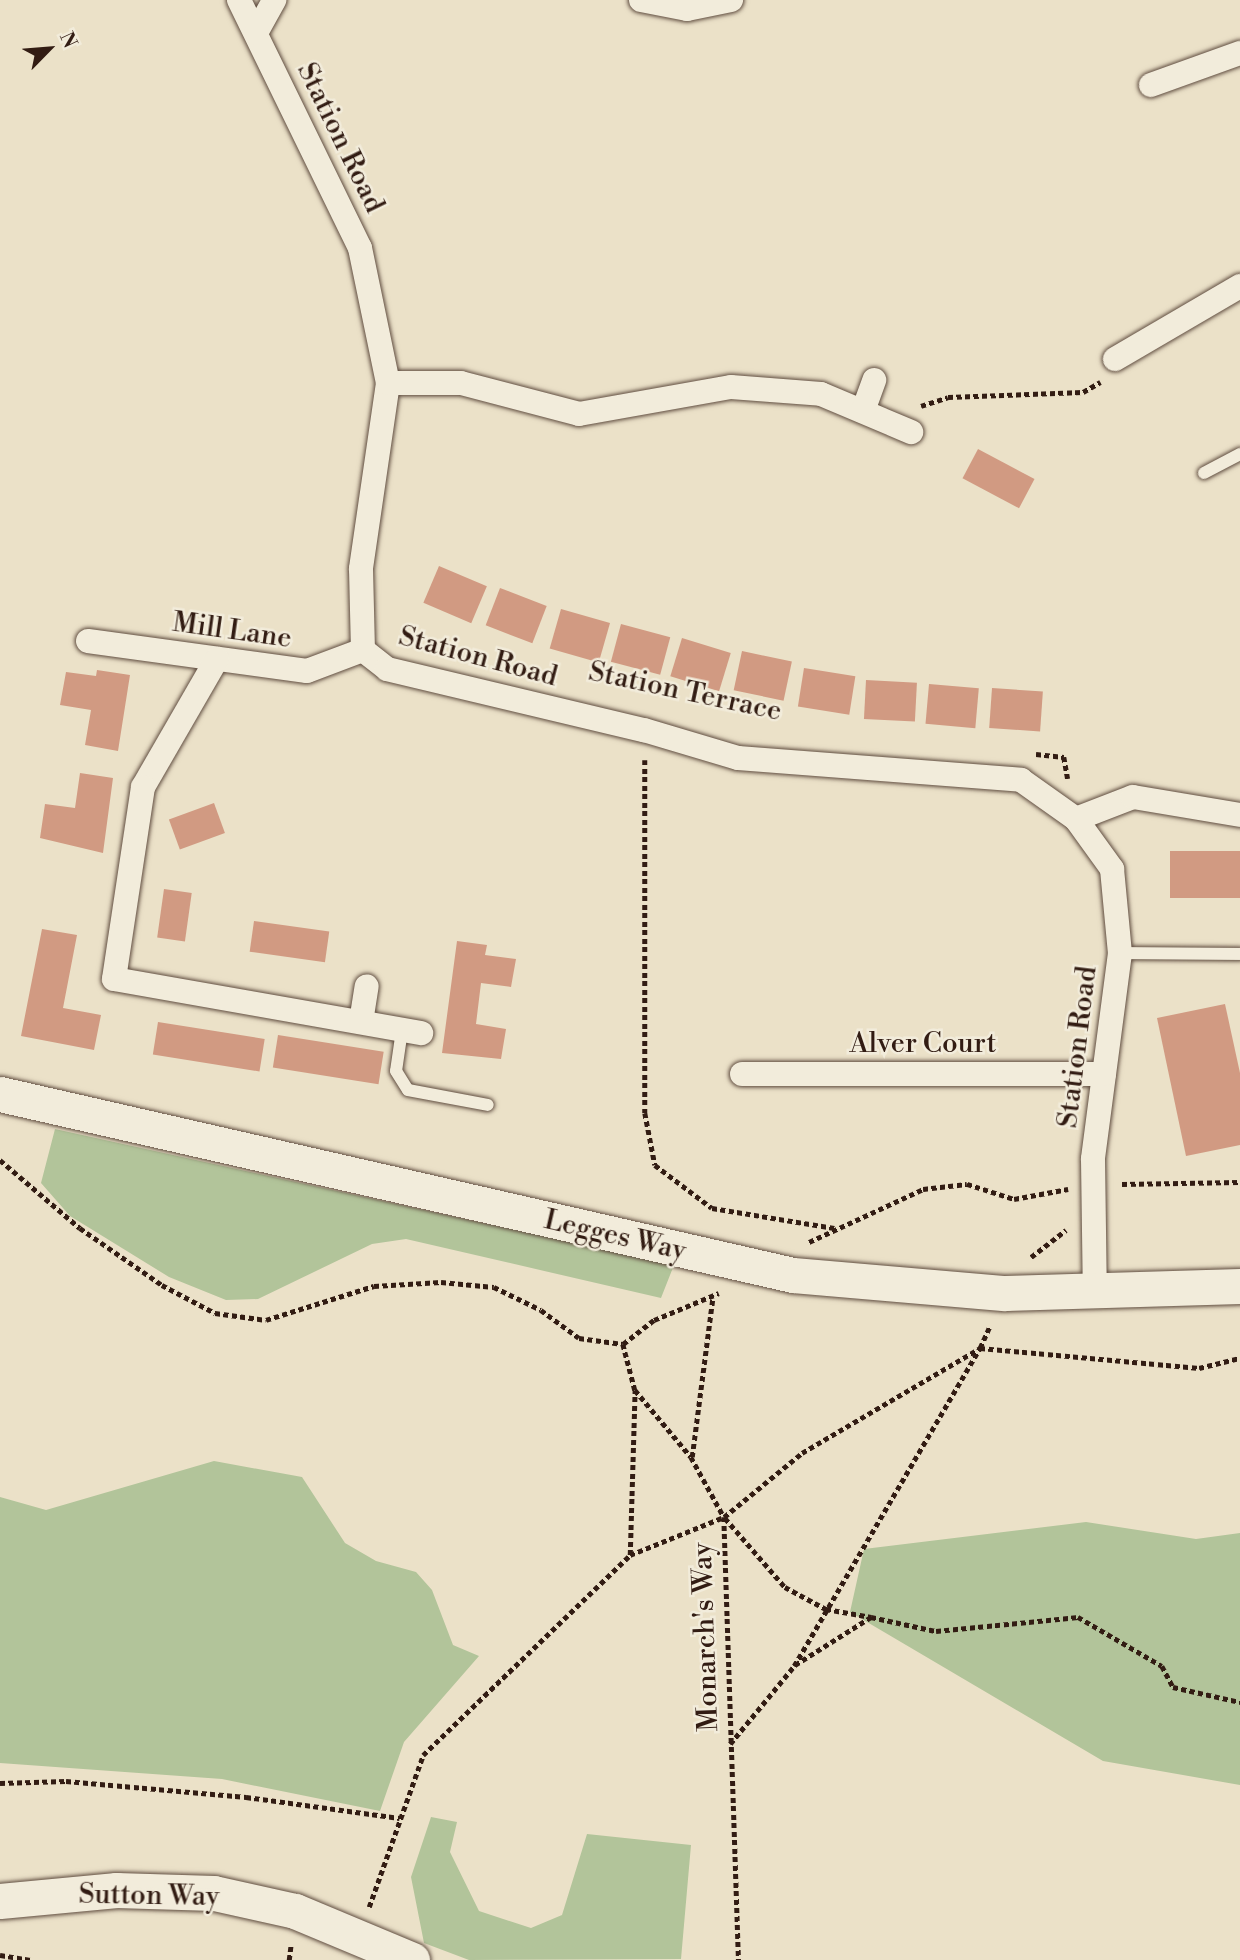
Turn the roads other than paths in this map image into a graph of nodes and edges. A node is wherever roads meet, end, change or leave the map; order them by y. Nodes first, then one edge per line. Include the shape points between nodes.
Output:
1 (239, 0) edge
2 (274, 0) edge
3 (640, 0) edge
4 (732, 0) edge
5 (256, 33) junction
6 (1240, 53) edge
7 (1151, 85) dead end
8 (1240, 286) edge
9 (1115, 359) road end
10 (874, 380) dead end
11 (388, 383) junction
12 (872, 414) junction
13 (911, 432) dead end
14 (1240, 454) edge
15 (1204, 473) dead end
16 (88, 641) dead end
17 (363, 650) junction
18 (217, 659) junction
19 (1240, 815) edge
20 (1076, 820) junction
21 (1120, 953) junction
22 (1240, 954) edge
23 (367, 986) dead end
24 (361, 1022) junction
25 (411, 1031) joint
26 (742, 1074) dead end
27 (1104, 1074) junction
28 (0, 1094) edge
29 (488, 1105) dead end
30 (1240, 1286) edge
31 (1095, 1295) junction
32 (0, 1901) edge
33 (412, 1960) edge

1 - 5 street, Station Road
2 - 5 street
3 - 4 street via 687,9
5 - 11 street, Station Road via 360,248
6 - 7 street
8 - 9 street
10 - 12 street
11 - 12 street via 461,383 579,414 732,387 821,394
11 - 17 street, Station Road via 361,569
12 - 13 street
14 - 15 lane
16 - 18 street, Mill Lane
17 - 18 street, Mill Lane via 307,671
17 - 20 street, Station Road via 387,669 644,730 738,758 1021,780
18 - 24 street via 143,787 114,979
19 - 20 street via 1133,797
20 - 21 street, Station Road via 1112,869
21 - 22 lane
21 - 27 street, Station Road
23 - 24 street
24 - 25 street
25 - 29 lane via 396,1071 408,1090
26 - 27 street, Alver Court
27 - 31 street, Station Road via 1093,1195
28 - 31 street, Legges Way via 793,1275 1005,1293
30 - 31 street, Legges Way
32 - 33 street, Sutton Way via 116,1890 214,1893 295,1911 359,1934

